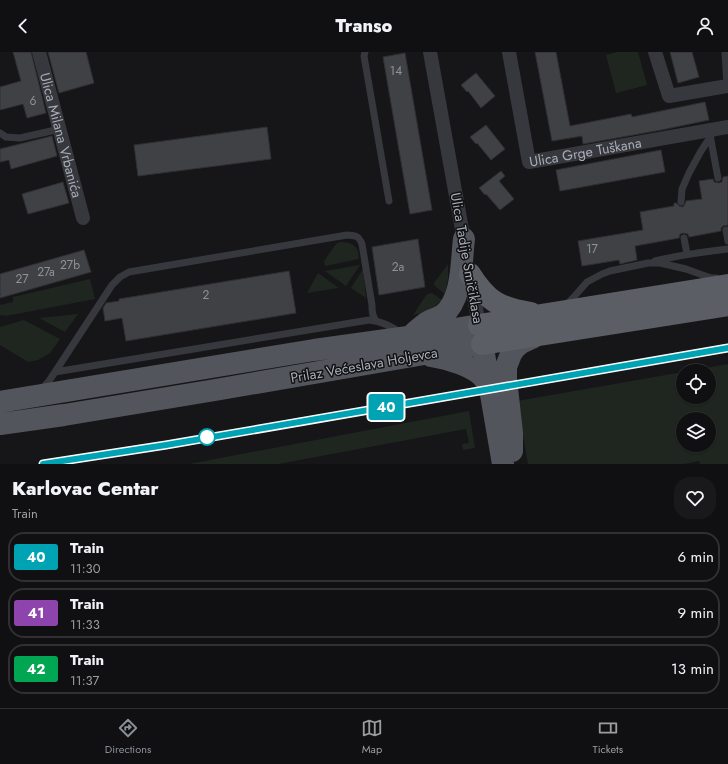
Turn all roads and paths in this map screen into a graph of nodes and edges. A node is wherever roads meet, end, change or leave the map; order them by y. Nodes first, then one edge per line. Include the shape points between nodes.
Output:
1 (39, 52) edge
2 (365, 52) edge
3 (430, 52) edge
4 (509, 52) edge
5 (655, 52) edge
6 (725, 52) edge
7 (727, 86) edge
8 (728, 127) edge
9 (60, 129) junction
10 (0, 133) edge
11 (710, 133) junction
12 (718, 178) dead end
13 (390, 201) dead end
14 (681, 202) dead end
15 (83, 218) dead end
16 (726, 230) dead end
17 (684, 238) dead end
18 (464, 239) junction
19 (728, 241) edge
20 (728, 249) edge
21 (687, 254) junction
22 (648, 263) junction
23 (470, 274) junction
24 (725, 281) edge
25 (728, 305) edge
26 (547, 314) junction
27 (376, 320) junction
28 (481, 335) junction
29 (408, 337) junction
30 (534, 337) junction
31 (422, 355) junction
32 (55, 372) junction
33 (489, 385) junction
34 (36, 396) junction
35 (0, 402) edge
36 (0, 424) edge
37 (503, 464) edge
38 (510, 464) edge

1 - 9 street, Ulica Milana Vrbanića
2 - 13 lane
3 - 18 street, Ulica Tadije Smičiklasa
4 - 11 street, Ulica Grge Tuškana via 529,162
5 - 7 street via 669,96
6 - 7 lane
8 - 11 street, Ulica Grge Tuškana
9 - 10 lane via 20,138 6,137
9 - 15 street, Ulica Milana Vrbanića
11 - 12 lane
11 - 14 lane via 682,189
16 - 19 lane
17 - 21 lane
18 - 23 street, Ulica Tadije Smičiklasa
18 - 29 main road via 458,290 454,300 443,314
20 - 21 lane
21 - 22 lane
22 - 24 lane via 686,269
22 - 26 lane via 602,274 588,282 568,303
23 - 26 highway via 482,291 495,302 512,309
23 - 28 street, Ulica Tadije Smičiklasa
24 - 26 highway, Prilaz Većeslava Holjevca
25 - 30 highway, Prilaz Većeslava Holjevca
26 - 28 highway, Prilaz Većeslava Holjevca
27 - 29 lane
27 - 32 lane
27 - 32 lane via 372,312 362,244 360,238 348,235 129,272 112,285
28 - 29 main road, Prilaz Većeslava Holjevca
28 - 30 highway, Prilaz Većeslava Holjevca
28 - 31 main road, Prilaz Većeslava Holjevca
28 - 33 main road, Ulica Tadije Smičiklasa
29 - 34 main road, Prilaz Većeslava Holjevca
30 - 38 main road via 515,348 506,367 512,434
31 - 33 main road via 464,365 480,375
31 - 36 main road, Prilaz Većeslava Holjevca
32 - 34 lane
33 - 37 main road, Ulica Tadije Smičiklasa
34 - 35 main road, Prilaz Većeslava Holjevca

